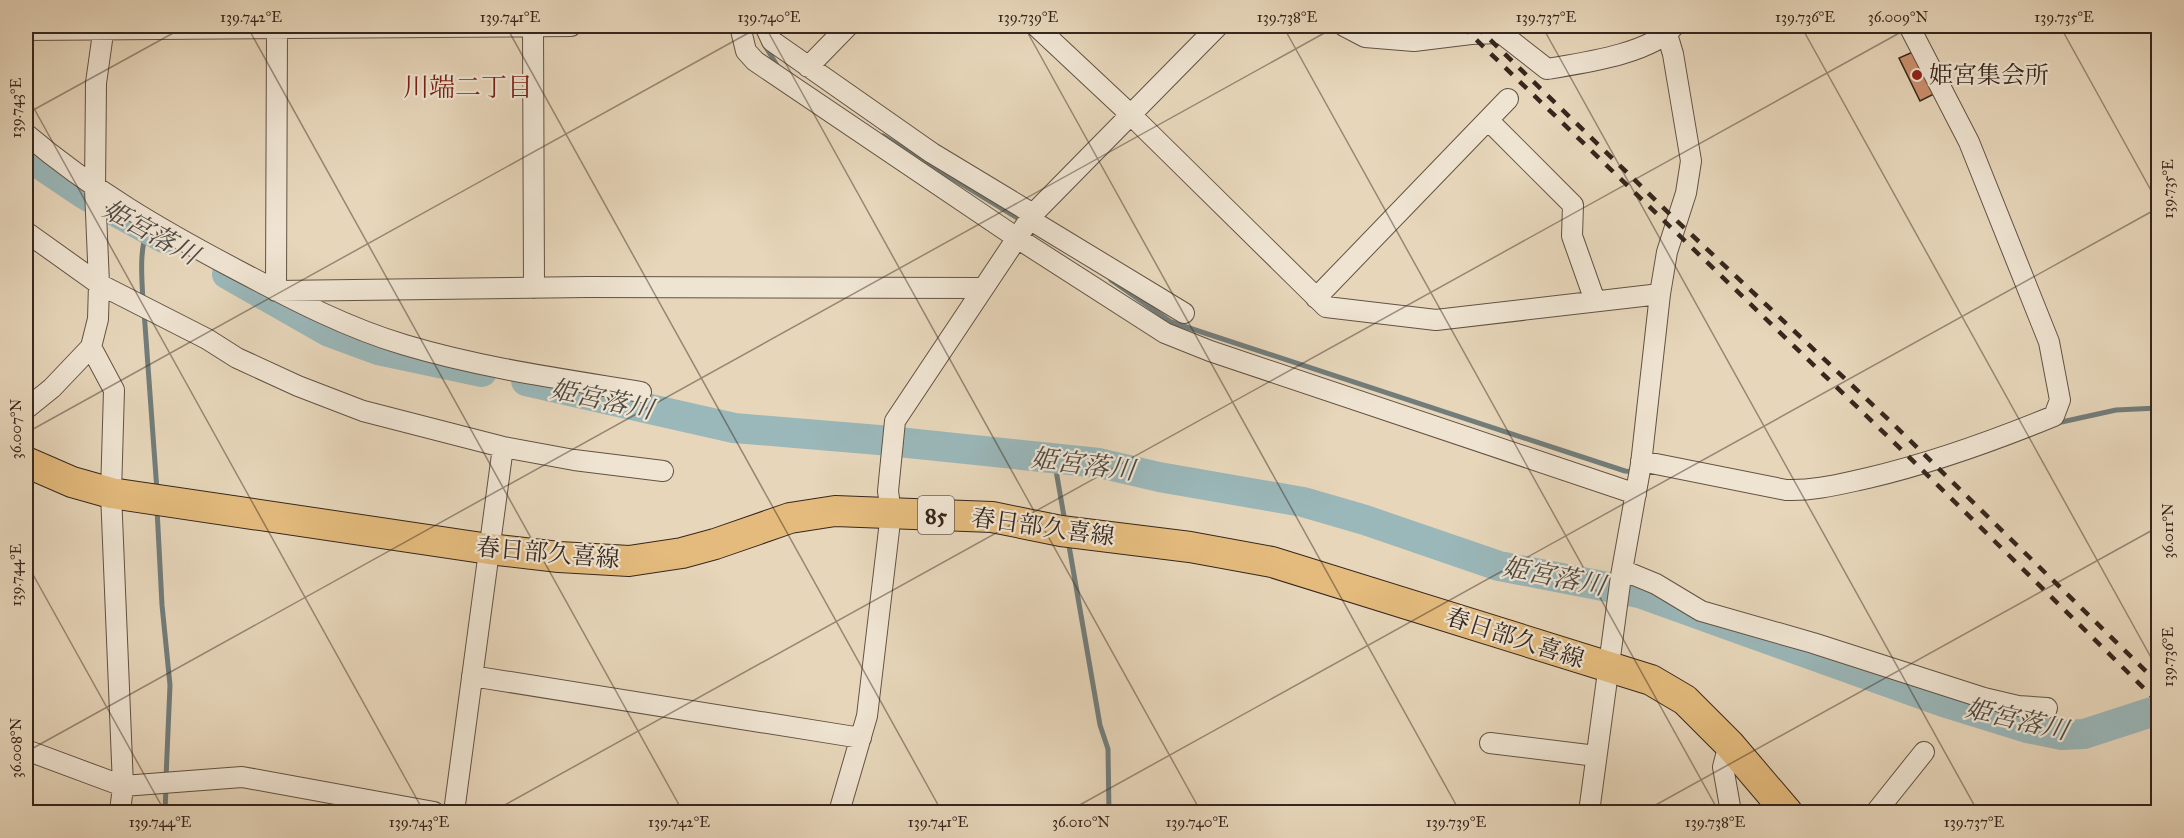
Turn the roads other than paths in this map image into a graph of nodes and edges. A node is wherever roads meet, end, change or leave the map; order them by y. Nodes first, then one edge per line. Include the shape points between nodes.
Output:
1 (533, 26) edge
2 (571, 26) edge
3 (740, 26) edge
4 (765, 26) edge
5 (848, 26) edge
6 (1036, 26) edge
7 (1218, 26) edge
8 (1344, 26) edge
9 (1909, 26) edge
10 (276, 27) edge
11 (103, 28) edge
12 (26, 30) edge
13 (1670, 30) edge
14 (808, 67) junction
15 (1508, 99) dead end
16 (1131, 115) junction
17 (1488, 120) junction
18 (26, 134) edge
19 (95, 189) junction
20 (1024, 227) junction
21 (26, 232) edge
22 (99, 284) junction
23 (534, 288) junction
24 (983, 288) junction
25 (276, 291) junction
26 (1660, 294) junction
27 (1316, 297) junction
28 (1595, 301) junction
29 (1184, 313) dead end
30 (91, 347) junction
31 (641, 392) dead end
32 (26, 409) edge
33 (503, 447) junction
34 (26, 462) edge
35 (1641, 463) junction
36 (663, 471) dead end
37 (1637, 491) junction
38 (111, 493) junction
39 (890, 502) junction
40 (489, 549) junction
41 (1622, 573) junction
42 (1610, 662) junction
43 (472, 676) junction
44 (2047, 708) dead end
45 (861, 738) junction
46 (1490, 743) dead end
47 (1729, 744) junction
48 (26, 750) edge
49 (1924, 752) dead end
50 (1596, 756) junction
51 (123, 786) junction
52 (120, 813) edge
53 (434, 813) edge
54 (454, 813) edge
55 (839, 813) edge
56 (1589, 813) edge
57 (1731, 813) edge
58 (1787, 813) edge
59 (1876, 813) edge

1 - 2 street
1 - 10 street
1 - 23 street
3 - 20 street via 746,51 755,61
4 - 14 street via 771,42
5 - 14 street
6 - 16 street
7 - 16 street
8 - 13 street via 1365,37 1414,41 1501,33 1547,69 1634,50
9 - 35 street via 1969,142 2049,342 2060,400 2054,416 1953,455 1807,491
10 - 11 street
10 - 25 street
11 - 12 street
11 - 19 street via 96,83
13 - 26 street via 1691,162
14 - 20 street via 933,153
15 - 17 street
16 - 20 street
16 - 27 street
17 - 27 street
17 - 28 street via 1573,205 1572,236
18 - 19 street
19 - 22 street
19 - 25 street
20 - 24 street
20 - 29 street
20 - 37 street via 1165,333
21 - 22 street
22 - 30 street via 98,319
22 - 33 street via 298,386 363,411
23 - 24 street
23 - 25 street
24 - 39 street via 896,421
25 - 31 street via 406,345 533,375
26 - 28 street
26 - 35 street
27 - 28 street via 1326,307 1436,320
30 - 32 street
30 - 38 street via 114,390
33 - 36 street
33 - 40 street
34 - 38 main road, 春日部久喜線 / 85 via 72,482
35 - 37 street
37 - 41 street
38 - 40 main road, 春日部久喜線 / 85
38 - 51 street
39 - 40 main road, 春日部久喜線 / 85 via 790,518 682,553 629,561
39 - 42 main road, 春日部久喜線 / 85 via 1272,562
39 - 45 street via 867,716
40 - 43 street
41 - 42 street
41 - 44 street via 1656,584 1701,611 1984,698
42 - 47 main road, 春日部久喜線 / 85 via 1685,700
42 - 50 street
43 - 45 street
43 - 54 street
45 - 55 street
46 - 50 street
47 - 57 street via 1723,767
47 - 58 main road, 春日部久喜線 / 85
48 - 51 street
49 - 59 street
50 - 56 street
51 - 52 street
51 - 53 street via 242,777

